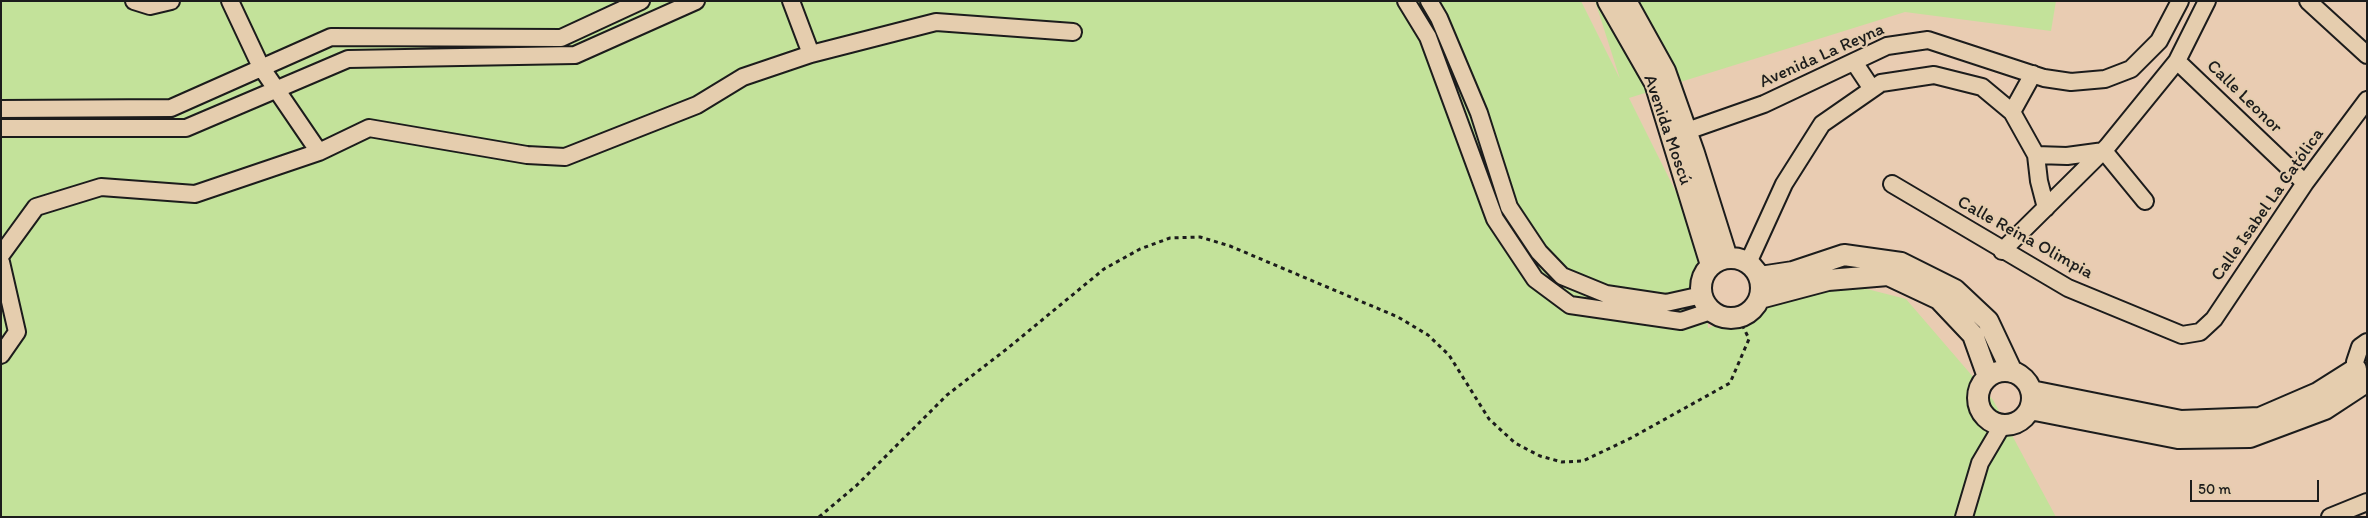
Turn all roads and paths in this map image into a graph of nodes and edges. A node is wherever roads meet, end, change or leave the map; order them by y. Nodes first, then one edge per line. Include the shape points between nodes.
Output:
1 (134, 1) edge
2 (171, 1) edge
3 (230, 1) edge
4 (641, 1) edge
5 (696, 1) edge
6 (791, 1) edge
7 (1406, 1) edge
8 (1429, 1) edge
9 (1608, 1) edge
10 (1626, 1) edge
11 (2180, 1) edge
12 (2208, 1) edge
13 (2308, 1) edge
14 (1440, 18) junction
15 (1421, 26) junction
16 (1073, 32) dead end
17 (812, 54) junction
18 (2367, 55) edge
19 (2177, 61) junction
20 (1854, 62) junction
21 (261, 67) junction
22 (2033, 74) junction
23 (1872, 89) junction
24 (277, 91) junction
25 (2367, 100) edge
26 (1, 109) edge
27 (2012, 112) junction
28 (1, 128) edge
29 (1687, 130) junction
30 (2104, 151) junction
31 (319, 152) junction
32 (2036, 155) junction
33 (1501, 180) junction
34 (2305, 183) junction
35 (1892, 184) dead end
36 (1482, 185) junction
37 (2145, 201) dead end
38 (2046, 208) junction
39 (2002, 251) junction
40 (1, 255) edge
41 (1, 262) edge
42 (1719, 262) junction
43 (1754, 270) junction
44 (1760, 298) junction
45 (1706, 303) junction
46 (1739, 318) junction
47 (2200, 332) joint
48 (2367, 342) edge
49 (1, 355) edge
50 (2012, 372) junction
51 (1988, 377) junction
52 (2363, 378) edge
53 (2030, 400) junction
54 (2004, 424) junction
55 (2367, 502) edge
56 (819, 517) edge
57 (1964, 517) edge
58 (2330, 517) edge

1 - 2 street via 150,6
3 - 21 street
4 - 21 street via 561,38 331,37
5 - 24 street via 575,55 348,59
6 - 17 street
7 - 15 street
8 - 14 street
9 - 42 street, Avenida Moscú via 1655,83
10 - 29 street, Avenida Moscú via 1665,71
11 - 22 street, Avenida La Reyna via 2159,41 2132,69 2104,79 2071,82
12 - 19 street
13 - 18 street
14 - 15 street
14 - 33 street via 1479,113
15 - 36 street via 1428,37
16 - 17 street via 936,22
17 - 31 street via 743,77 697,105 565,157 527,155 369,128
19 - 30 street
19 - 34 street, Calle Leonor
20 - 22 street, Avenida La Reyna via 1887,46 1928,40
20 - 23 street
20 - 29 street, Avenida La Reyna via 1764,104
21 - 24 street
21 - 26 street via 172,108
22 - 27 street
23 - 27 street via 1881,83 1934,75 1982,88
23 - 43 street via 1822,124 1784,184
24 - 28 street via 186,128
24 - 31 street
25 - 34 street, Calle Isabel La Católica
27 - 32 street
29 - 42 street, Avenida Moscú
30 - 32 street via 2067,156
30 - 37 street
30 - 38 street
31 - 40 street via 195,194 101,187 36,207
32 - 38 street
33 - 36 street
33 - 45 street via 1509,207 1539,252 1562,276 1606,294 1666,303
34 - 47 street, Calle Isabel La Católica via 2214,319
35 - 39 street, Calle Reina Olimpia
36 - 45 street via 1495,219 1535,279 1570,305 1681,321
38 - 39 street
39 - 47 street, Calle Reina Olimpia via 2068,288 2182,335
41 - 49 street via 17,332
42 - 43 street via 1742,259
42 - 45 street via 1704,274 1701,284
43 - 44 street via 1762,284
43 - 50 street via 1793,272 1844,255 1901,263 1955,290 1988,321
44 - 46 street via 1755,307
44 - 51 street via 1828,280 1888,275 1939,300 1973,335
45 - 46 street via 1724,318
46 - 56 path via 1749,339 1730,384 1583,461 1562,462 1540,456 1515,443 1489,419 1449,354 1428,335 1398,317 1230,246 1200,237 1170,238 1140,249 1097,274 947,395 857,485
48 - 52 street via 2357,354
50 - 51 street
50 - 53 street via 2027,382
51 - 54 street via 1979,392 1979,402 1987,417
52 - 53 street via 2325,409 2300,410 2250,436 2178,438
53 - 54 street via 2019,421
54 - 57 street via 1980,463
55 - 58 street

